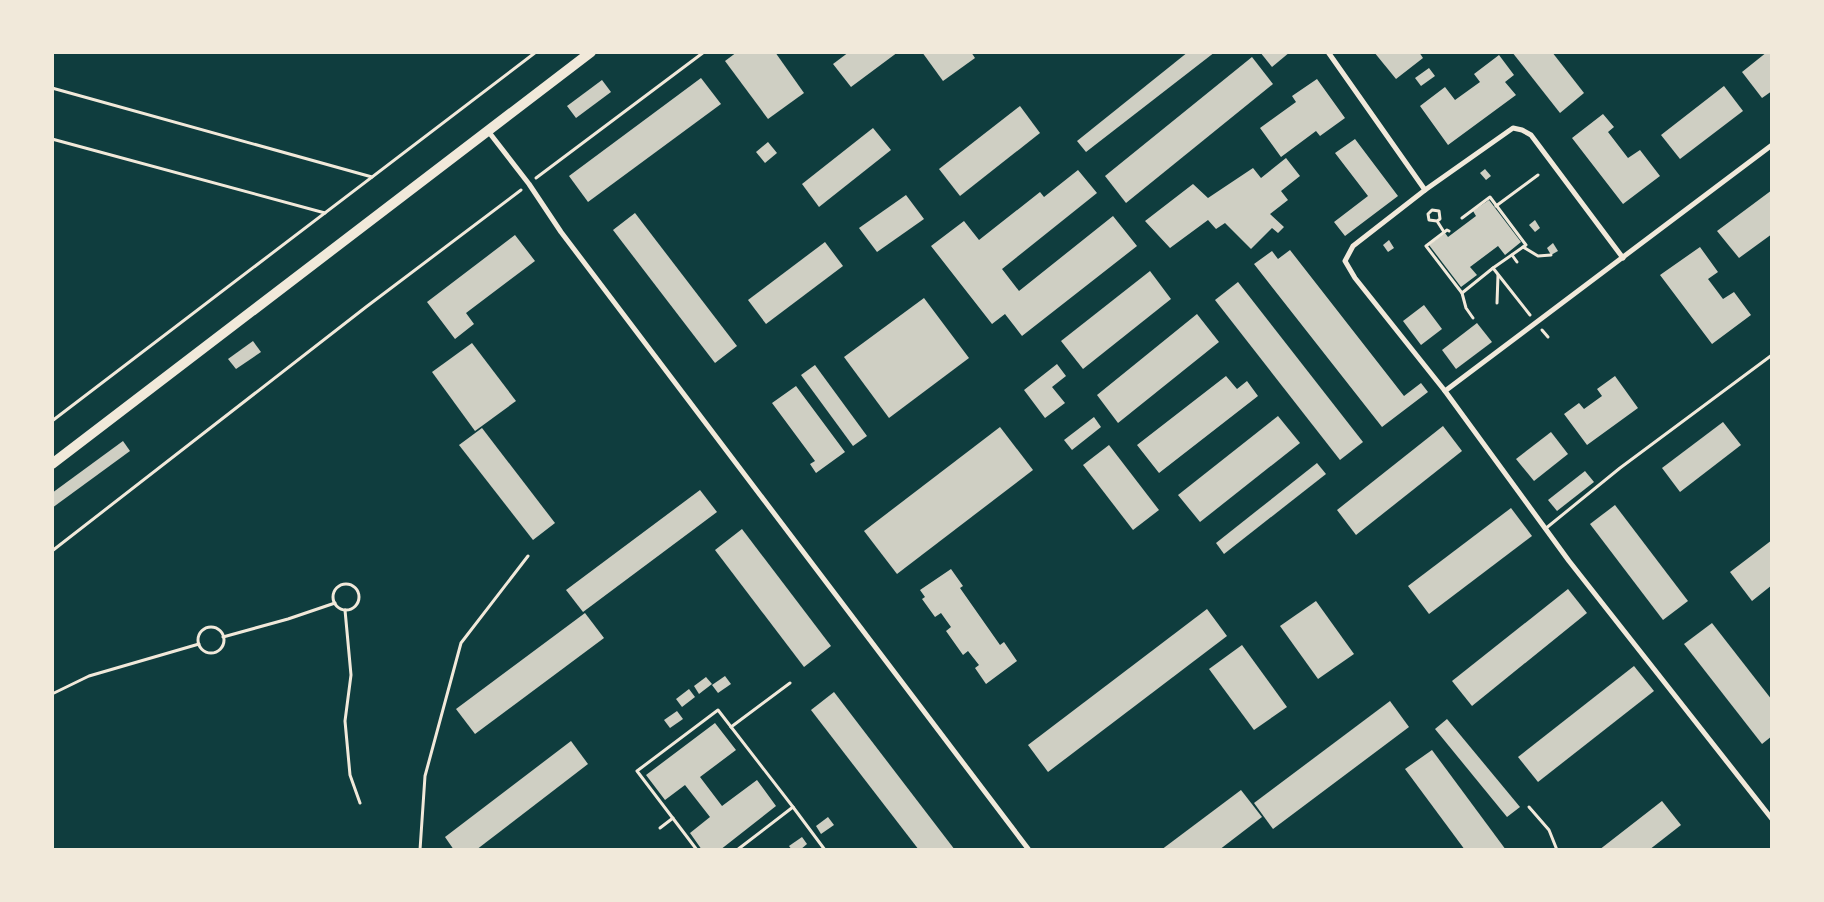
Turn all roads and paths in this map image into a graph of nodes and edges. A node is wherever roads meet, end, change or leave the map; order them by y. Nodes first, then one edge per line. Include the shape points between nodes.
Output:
1 (536, 52) edge
2 (592, 52) edge
3 (704, 52) edge
4 (1328, 52) edge
5 (52, 88) edge
6 (488, 131) junction
7 (52, 139) edge
8 (1772, 145) edge
9 (1538, 175) dead end
10 (372, 177) junction
11 (528, 184) junction
12 (1426, 190) junction
13 (1496, 206) junction
14 (325, 213) junction
15 (1462, 218) dead end
16 (1437, 221) dead end
17 (1449, 231) dead end
18 (1444, 232) junction
19 (1523, 247) junction
20 (1512, 255) junction
21 (1551, 256) dead end
22 (1623, 258) junction
23 (1517, 262) dead end
24 (1493, 268) junction
25 (1498, 275) junction
26 (1462, 293) junction
27 (1497, 303) dead end
28 (1473, 318) dead end
29 (1536, 323) junction
30 (1548, 337) dead end
31 (1772, 355) edge
32 (1446, 391) junction
33 (52, 421) edge
34 (52, 464) edge
35 (1545, 529) junction
36 (52, 551) edge
37 (528, 556) dead end
38 (335, 603) junction
39 (345, 610) junction
40 (223, 637) junction
41 (199, 644) junction
42 (790, 683) dead end
43 (52, 694) edge
44 (731, 726) junction
45 (360, 803) dead end
46 (793, 807) junction
47 (1530, 807) dead end
48 (673, 818) junction
49 (1772, 819) edge
50 (660, 828) dead end
51 (420, 850) edge
52 (697, 850) edge
53 (737, 850) edge
54 (825, 850) edge
55 (1029, 850) edge
56 (1557, 850) edge

1 - 10 path
2 - 6 main road
3 - 11 path
4 - 12 street
5 - 10 path
6 - 11 street
6 - 34 main road
7 - 14 path
8 - 22 street
9 - 13 path
10 - 14 path
11 - 36 path
11 - 55 street
12 - 22 street via 1503,134 1513,128 1522,130 1530,135
12 - 32 street via 1353,246 1345,261 1354,278
13 - 15 path via 1490,197
13 - 19 path via 1526,246
14 - 33 path
16 - 18 path
17 - 18 path
18 - 26 path via 1426,246
19 - 20 path
19 - 21 path via 1538,256
20 - 23 path
20 - 24 path
22 - 29 street
24 - 25 path
24 - 26 path
25 - 27 path
25 - 29 path
26 - 28 path
29 - 30 path
29 - 32 street
31 - 35 lane via 1620,468
32 - 35 street
35 - 49 street
37 - 51 path via 461,643 426,776
38 - 39 path
38 - 39 path via 338,587 353,586 359,594 358,604
38 - 40 path
39 - 45 path via 351,675 345,720 350,776
40 - 41 path via 217,629 208,628 200,634
40 - 41 path via 222,647 215,653 205,652
41 - 43 path via 89,676
42 - 44 path
44 - 46 path
44 - 48 path via 718,710 637,770
46 - 53 path
46 - 54 path
47 - 56 path via 1549,830
48 - 50 path
48 - 52 path

